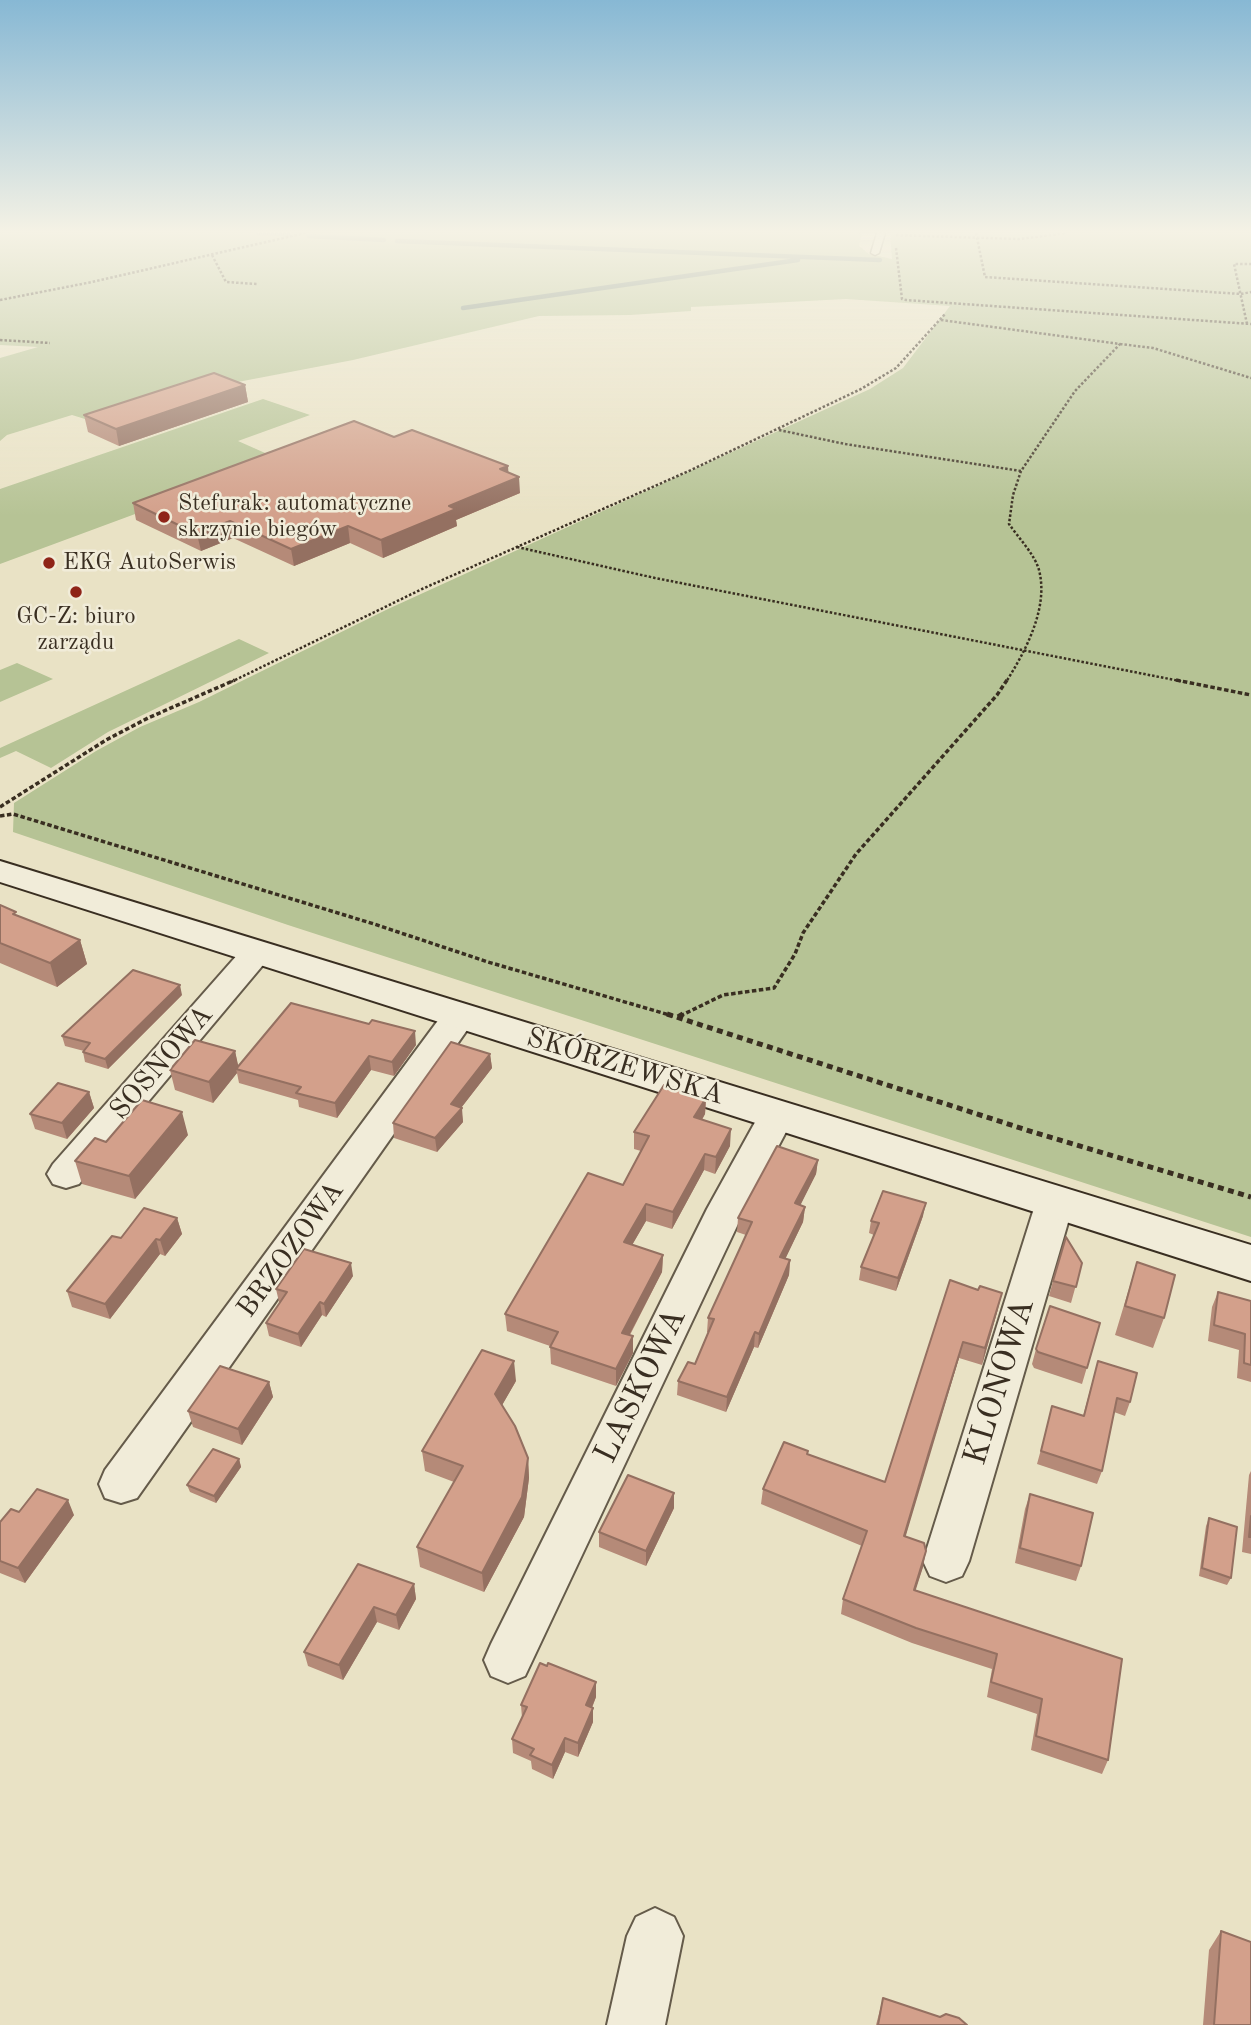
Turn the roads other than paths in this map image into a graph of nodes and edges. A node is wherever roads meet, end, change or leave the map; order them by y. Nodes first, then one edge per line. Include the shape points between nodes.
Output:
1 (4, 876) edge
2 (257, 952) junction
3 (460, 1015) junction
4 (777, 1115) junction
5 (66, 1174) dead end
6 (1055, 1202) junction
7 (1251, 1263) edge
8 (121, 1484) dead end
9 (946, 1562) dead end
10 (508, 1660) dead end
11 (655, 1936) dead end
12 (636, 2025) edge

1 - 2 street, SKÓRZEWSKA
2 - 3 street, SKÓRZEWSKA
2 - 5 street, SOSNOWA
3 - 4 street, SKÓRZEWSKA
3 - 8 street, BRZOZOWA
4 - 6 street, SKÓRZEWSKA
4 - 10 street, LASKOWA via 726,1209
6 - 7 street, SKÓRZEWSKA
6 - 9 street, KLONOWA
11 - 12 street

